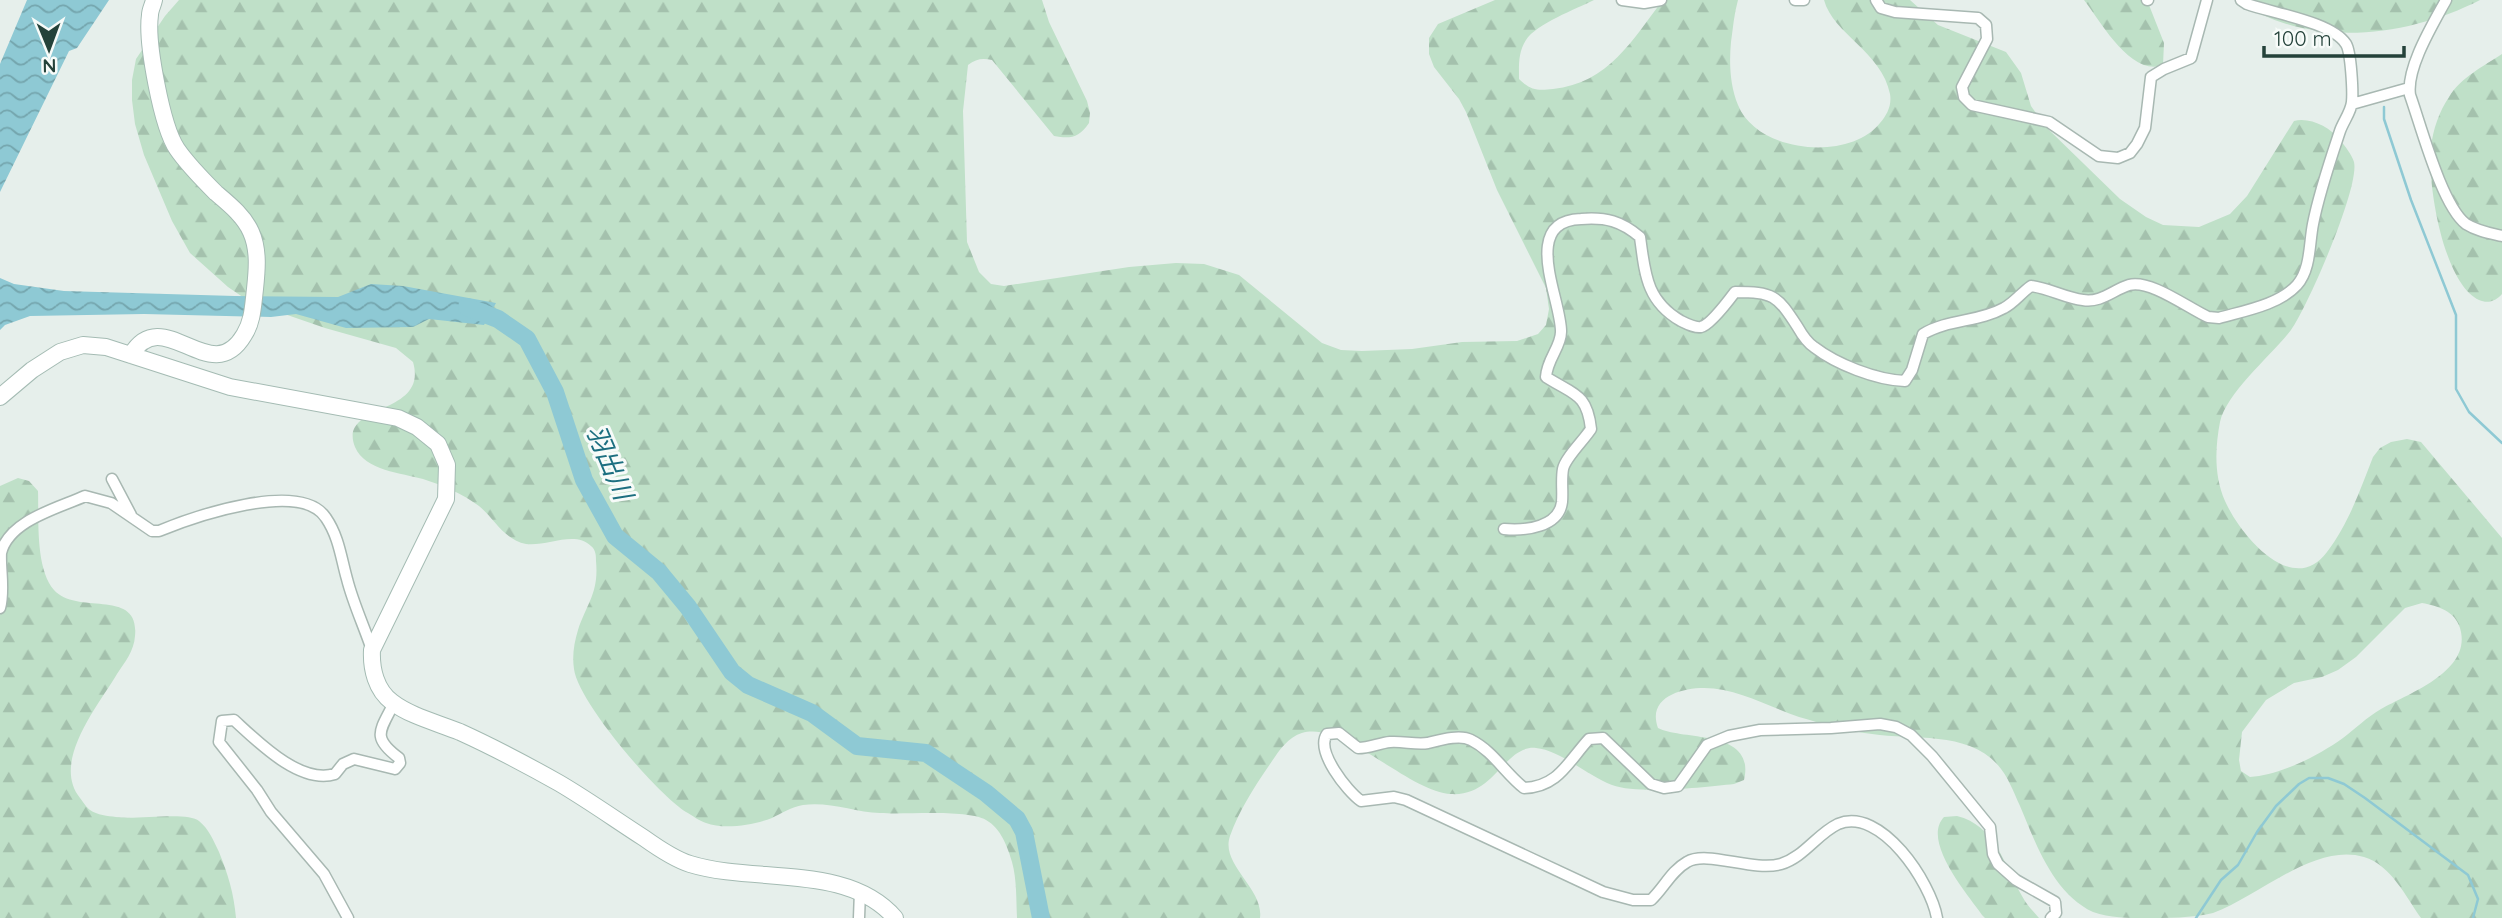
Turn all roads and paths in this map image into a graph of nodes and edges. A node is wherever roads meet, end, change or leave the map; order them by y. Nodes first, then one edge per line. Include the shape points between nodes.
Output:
1 (154, 0) edge
2 (1622, 0) edge
3 (1661, 0) edge
4 (1796, 0) edge
5 (1804, 0) edge
6 (1876, 0) edge
7 (2207, 0) edge
8 (2241, 0) edge
9 (2446, 0) edge
10 (2409, 88) junction
11 (2352, 104) junction
12 (2502, 236) edge
13 (131, 355) junction
14 (0, 397) edge
15 (112, 479) dead end
16 (133, 518) junction
17 (1504, 529) dead end
18 (0, 608) edge
19 (372, 650) junction
20 (394, 704) junction
21 (860, 891) junction
22 (348, 918) edge
23 (859, 918) edge
24 (895, 918) edge
25 (1937, 918) edge
26 (2051, 918) edge

1 - 13 street via 150,44 175,146 251,231 257,272 251,324 238,344 219,354 204,354 158,336 146,337
2 - 3 street
4 - 5 street
6 - 7 street via 1881,8 1895,12 1978,18 1986,25 1987,39 1962,87 1972,105 2049,121 2099,156 2118,158 2130,153 2145,128 2151,77 2192,58
8 - 11 street via 2321,27 2346,44
9 - 10 street
10 - 11 street
10 - 12 street via 2455,211 2479,231
11 - 17 street via 2322,188 2303,278 2280,298 2219,318 2208,317 2143,283 2097,300 2031,286 2007,307 1923,334 1905,381 1885,380 1813,347 1780,300 1771,296 1735,292 1708,323 1689,325 1656,300 1648,285 1640,237 1626,225 1600,218 1564,223 1549,243 1547,260 1561,336 1546,377 1585,404 1591,429 1563,468 1561,509 1554,519 1544,525
13 - 14 street via 83,345 60,352
13 - 19 street via 230,387 398,418 438,444 447,465 446,499
15 - 16 street
16 - 18 street via 111,503 85,496 28,520 1,553
16 - 19 street via 159,531 258,502 306,503 321,511 340,547
19 - 20 street via 374,676 381,692
20 - 21 street via 560,784 687,863
20 - 22 street via 380,739 399,758 395,769 354,759 335,774 322,776 270,753 234,720 220,725 219,742 324,874
21 - 23 street
21 - 24 street via 883,904
25 - 26 street via 1900,848 1880,832 1854,822 1840,823 1781,864 1689,860 1651,900 1603,892 1406,800 1362,801 1349,792 1328,758 1324,737 1339,733 1358,748 1469,738 1524,788 1539,788 1558,777 1589,739 1603,738 1651,784 1664,788 1678,786 1707,745 1729,736 1760,730 1896,727 1932,756 1990,827 1998,864 2055,902 2056,913

